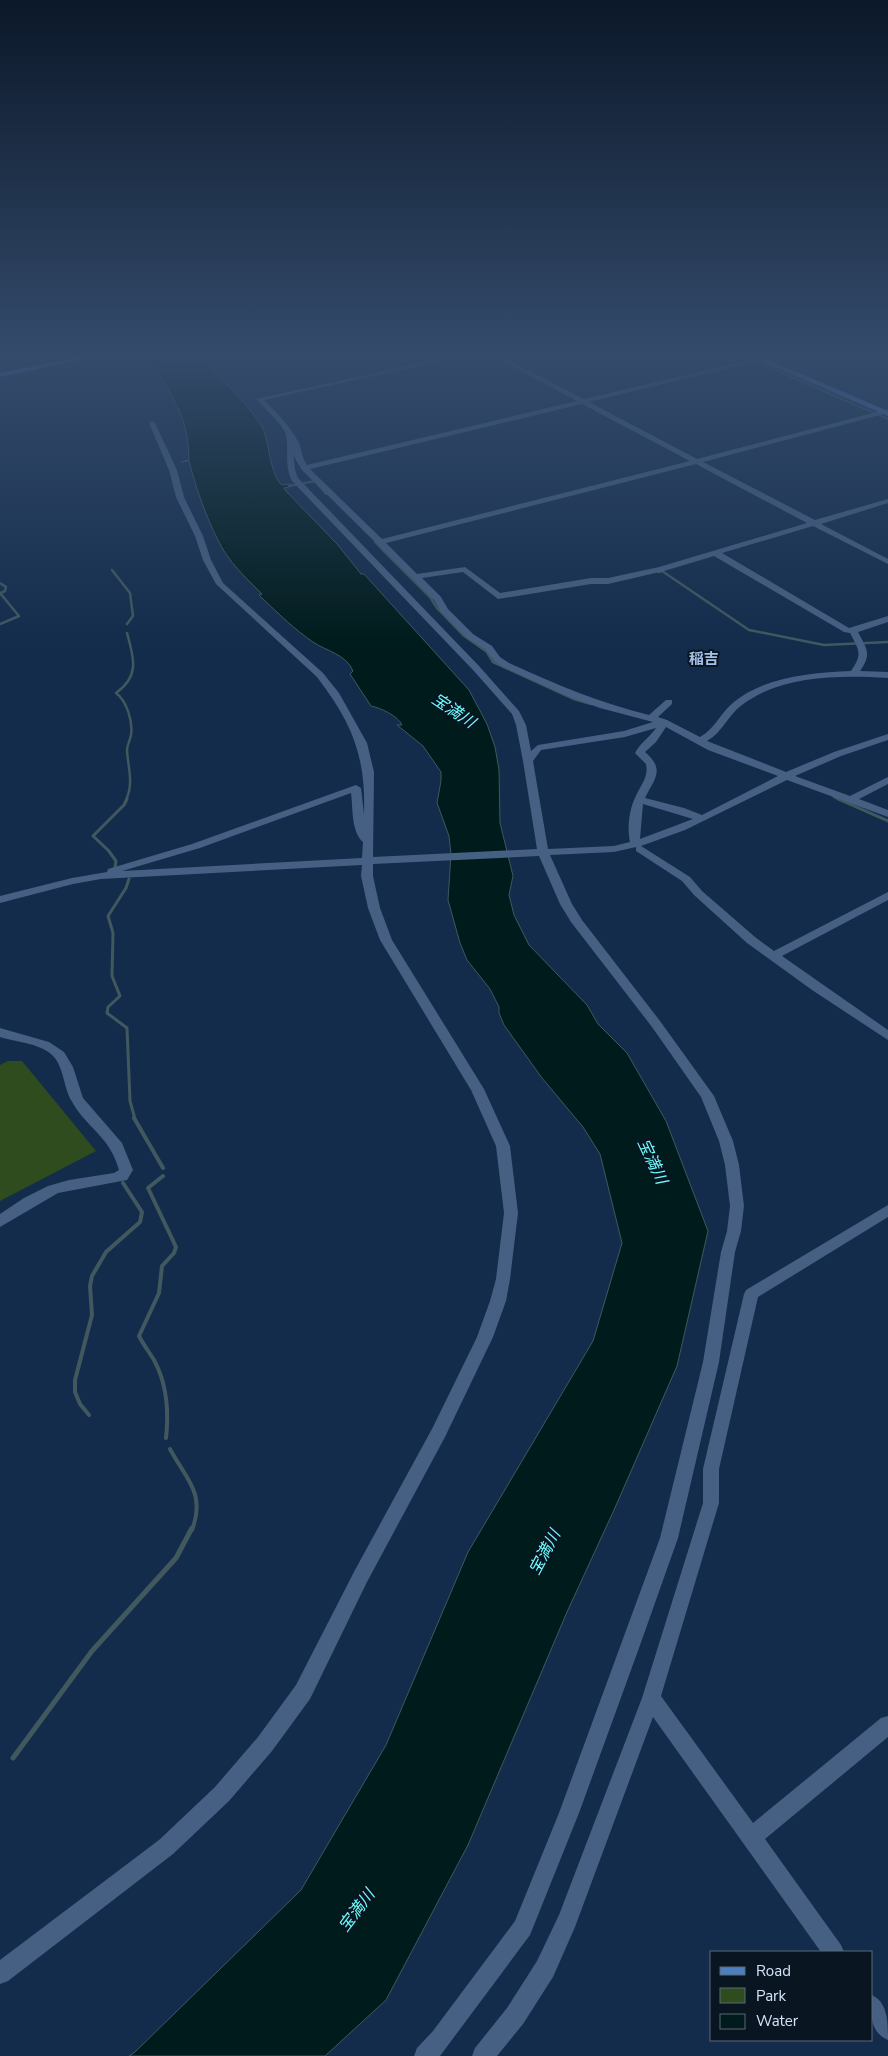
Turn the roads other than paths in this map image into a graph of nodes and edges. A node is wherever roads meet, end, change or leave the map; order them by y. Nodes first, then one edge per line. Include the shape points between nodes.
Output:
1 (166, 454) edge
2 (290, 454) edge
3 (298, 454) edge
4 (365, 454) edge
5 (683, 454) edge
6 (724, 454) edge
7 (697, 461) junction
8 (306, 468) junction
9 (888, 501) edge
10 (816, 523) junction
11 (381, 542) junction
12 (715, 553) junction
13 (888, 562) edge
14 (414, 576) junction
15 (888, 619) edge
16 (853, 631) junction
17 (855, 672) junction
18 (888, 675) edge
19 (669, 702) dead end
20 (650, 718) junction
21 (664, 722) junction
22 (524, 737) junction
23 (888, 737) edge
24 (700, 741) junction
25 (538, 748) junction
26 (528, 760) junction
27 (788, 775) junction
28 (888, 780) edge
29 (852, 799) junction
30 (639, 800) junction
31 (888, 814) edge
32 (701, 818) junction
33 (367, 843) junction
34 (536, 853) junction
35 (371, 860) junction
36 (101, 876) junction
37 (888, 895) edge
38 (0, 900) edge
39 (773, 956) junction
40 (0, 1032) edge
41 (888, 1036) edge
42 (888, 1210) edge
43 (0, 1220) edge
44 (651, 1698) junction
45 (888, 1725) edge
46 (752, 1837) junction
47 (833, 1951) edge
48 (0, 1973) edge
49 (873, 2007) edge
50 (888, 2029) edge
51 (425, 2056) edge
52 (483, 2056) edge

1 - 33 street via 180,496 220,584 320,675 349,718 368,759
2 - 22 street via 292,475 508,702 516,713
3 - 8 street
4 - 8 street
5 - 7 street
6 - 7 street
7 - 10 street
7 - 11 street
8 - 11 street
9 - 10 street
10 - 12 street
10 - 13 street
11 - 14 street
12 - 14 street via 608,581 498,596 464,569
12 - 16 street
14 - 20 street via 470,636 489,648 506,665 570,694
15 - 16 street
16 - 17 street via 864,651
17 - 18 street
17 - 24 street via 763,688 738,704 710,737
19 - 20 street
20 - 21 street
21 - 24 street
21 - 25 street via 626,734
21 - 30 street via 640,753 650,762 652,772 651,783
22 - 25 street
22 - 26 street
23 - 27 street
24 - 27 street
25 - 26 street
26 - 34 street
27 - 29 street
27 - 32 street
28 - 29 street
29 - 31 street
30 - 32 street
30 - 39 street via 634,829 638,846 686,879 698,893
32 - 34 street via 640,845
33 - 35 street
33 - 36 street via 360,826 356,788 214,840
34 - 35 street
34 - 51 street via 577,922 707,1096 726,1141 737,1206 711,1362 669,1538 569,1813 523,1928
35 - 36 street
35 - 48 street via 367,876 386,940 478,1089 503,1146 511,1213 498,1301 485,1337 439,1432 303,1692 265,1744 222,1794 166,1847
36 - 38 street
37 - 39 street
39 - 41 street
40 - 43 street via 54,1050 65,1066 76,1098 114,1140 126,1170 122,1176 46,1192
42 - 44 street via 751,1294 712,1469 711,1503
44 - 46 street
44 - 52 street via 568,1920 546,1969
45 - 46 street
46 - 47 street
49 - 50 street

